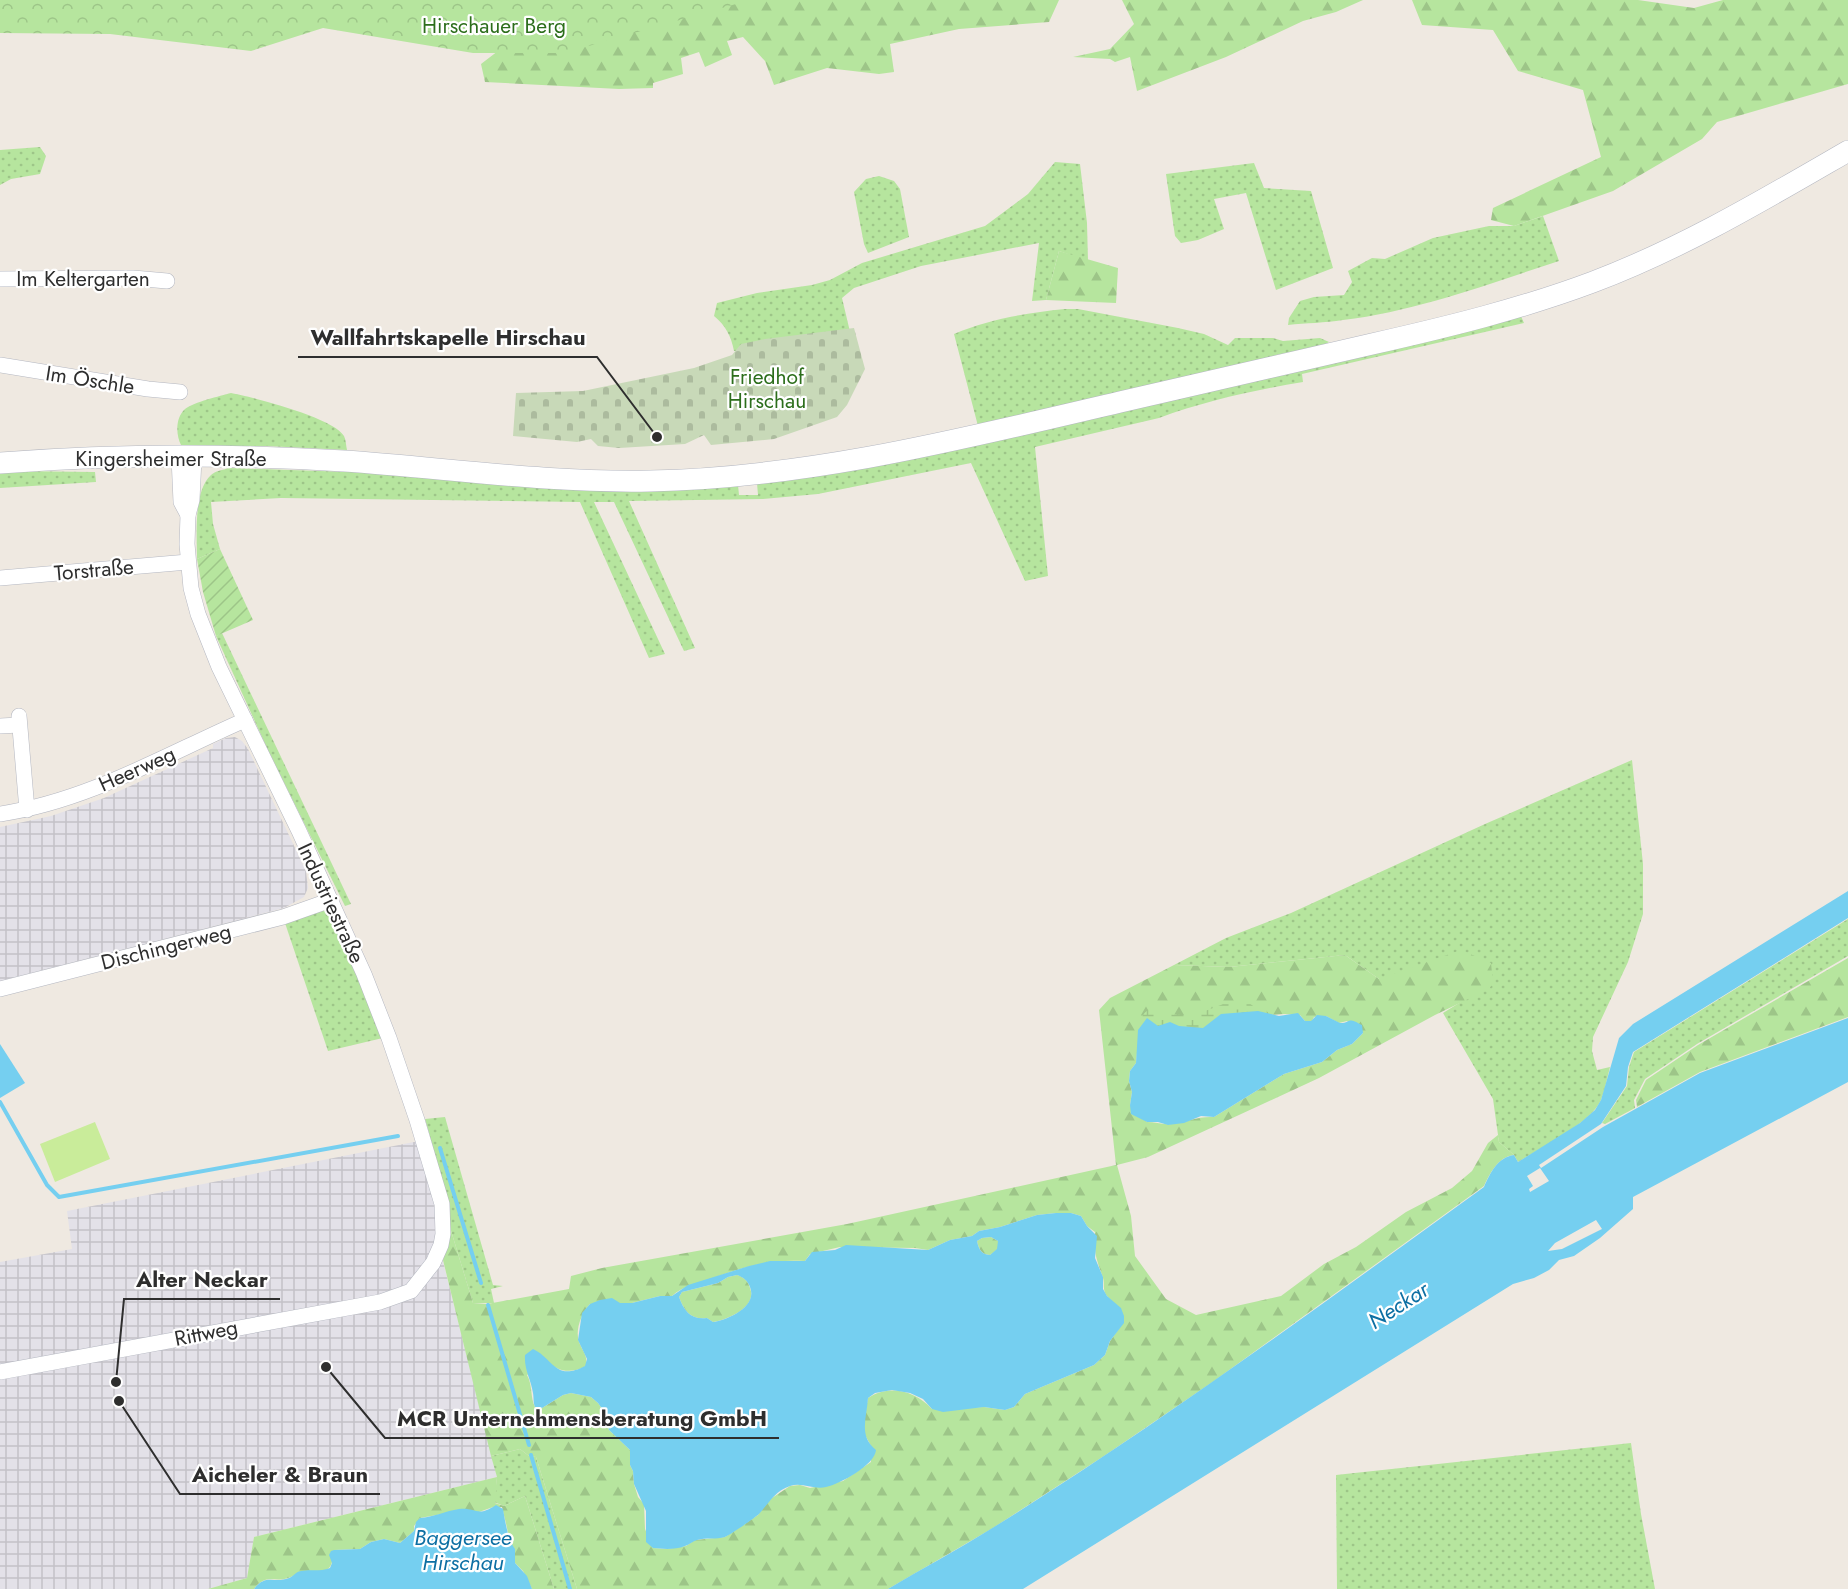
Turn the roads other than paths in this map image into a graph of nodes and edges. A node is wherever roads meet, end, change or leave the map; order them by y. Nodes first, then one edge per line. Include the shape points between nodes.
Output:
1 (1848, 151) edge
2 (0, 279) edge
3 (166, 281) dead end
4 (0, 365) edge
5 (180, 392) dead end
6 (187, 458) junction
7 (0, 463) edge
8 (188, 562) junction
9 (0, 578) edge
10 (245, 720) junction
11 (0, 726) edge
12 (27, 810) junction
13 (0, 814) edge
14 (331, 900) junction
15 (0, 989) edge
16 (411, 1291) joint
17 (0, 1372) edge

1 - 6 main road, Kingersheimer Straße via 1683,243 1529,304 1373,344 933,444 785,470 665,481 567,479 343,461
2 - 3 street, Im Keltergarten
4 - 5 street, Im Öschle
6 - 7 main road, Kingersheimer Straße
6 - 8 street, Industriestraße via 181,502 188,515
8 - 9 street, Torstraße
8 - 10 street, Industriestraße via 203,629
10 - 12 street, Heerweg via 110,782
10 - 14 street, Industriestraße
11 - 12 street via 19,720
12 - 13 street, Heerweg
14 - 15 street, Dischingerweg via 283,917
14 - 16 street, Industriestraße via 389,1038 442,1204 439,1252
16 - 17 street, Rittweg via 365,1305

